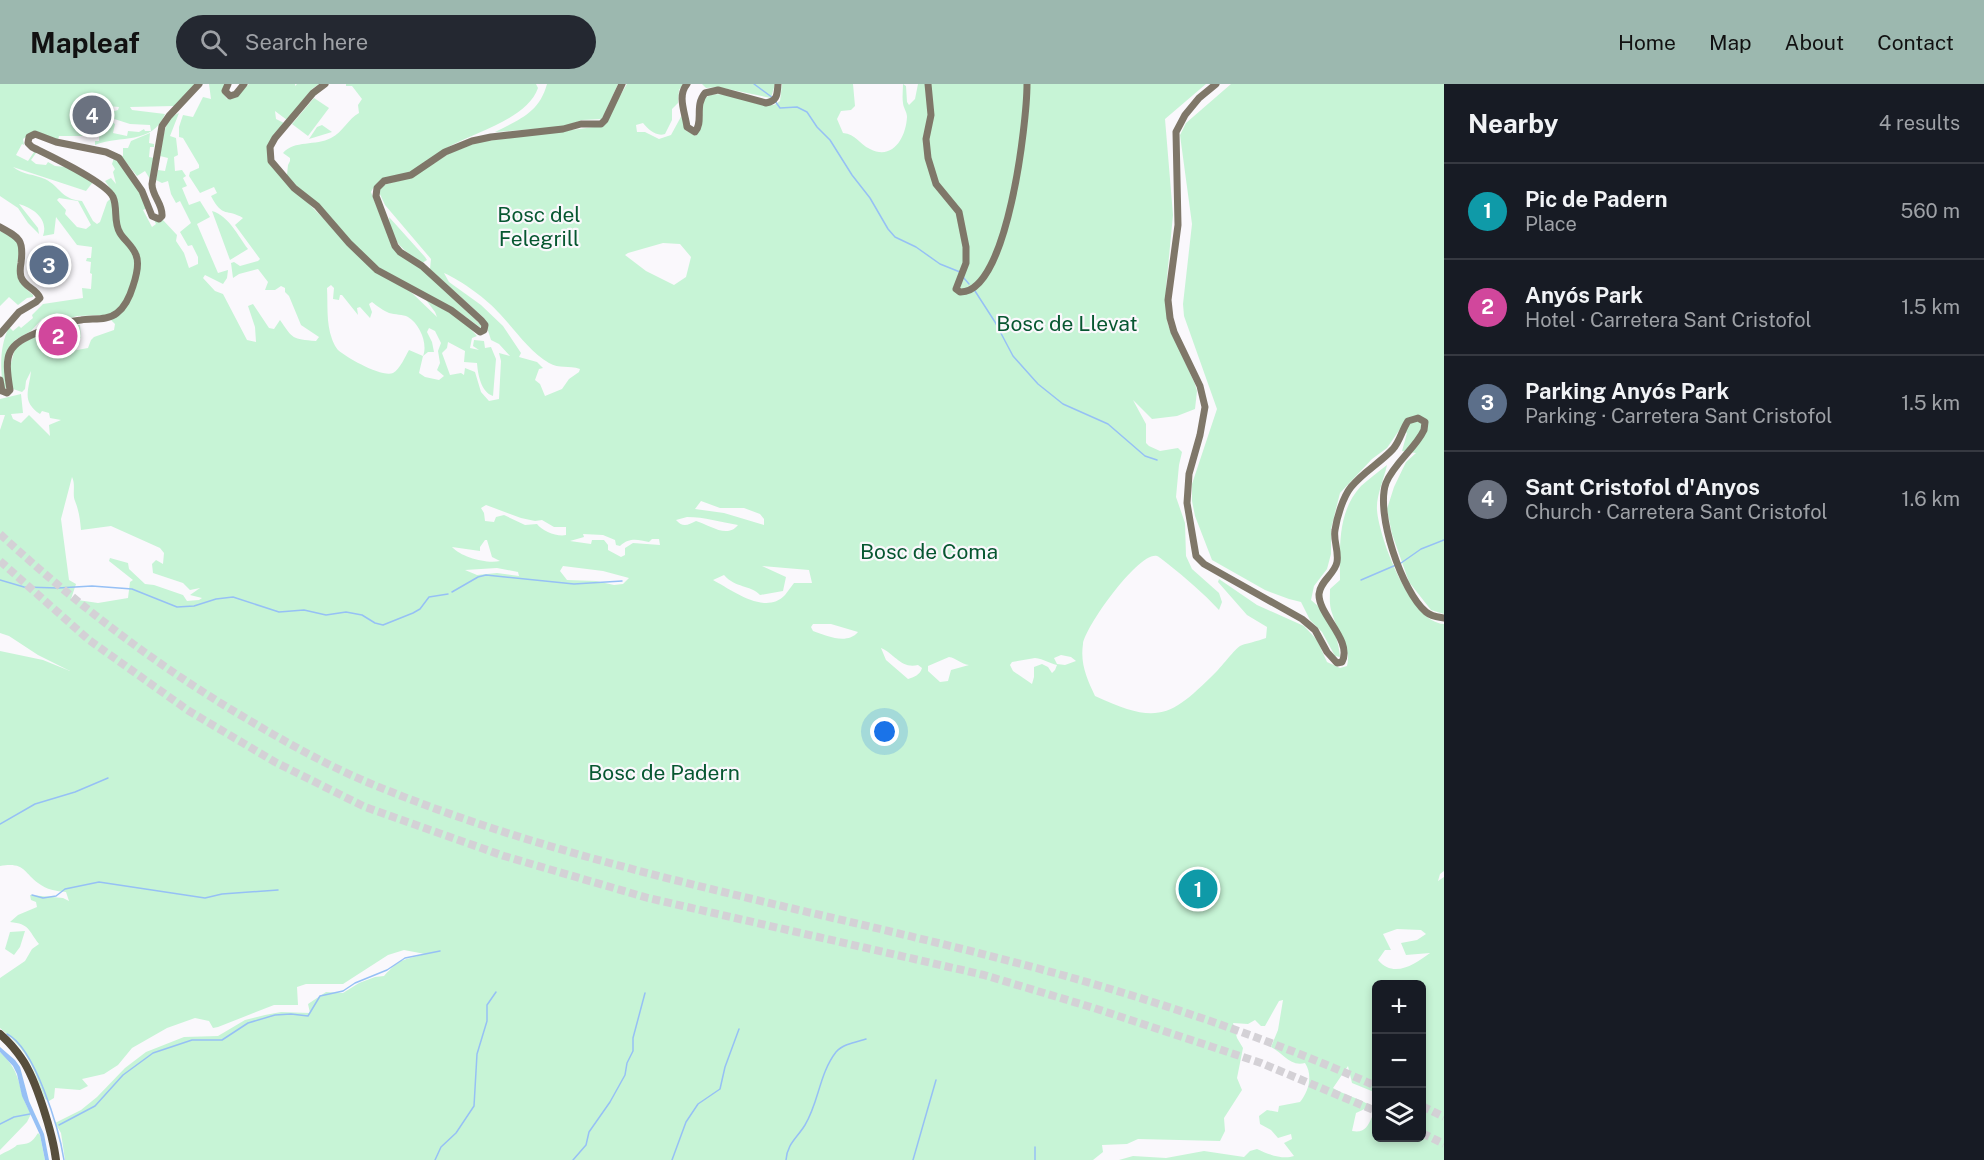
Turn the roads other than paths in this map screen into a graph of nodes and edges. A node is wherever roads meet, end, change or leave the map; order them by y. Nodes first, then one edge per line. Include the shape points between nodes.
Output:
1 (199, 84) edge
2 (228, 84) edge
3 (244, 84) edge
4 (325, 84) edge
5 (622, 84) edge
6 (687, 84) edge
7 (778, 84) edge
8 (928, 84) edge
9 (1027, 84) edge
10 (1216, 84) edge
11 (0, 227) edge
12 (0, 334) edge
13 (0, 380) edge
14 (1444, 618) edge
15 (2, 1036) edge
16 (32, 1077) junction
17 (51, 1160) edge
18 (56, 1160) edge
19 (61, 1160) edge

1 - 13 main road via 162,126 152,184 163,212 159,219 152,216 142,191 119,158 35,134 28,137 32,147 111,193 118,231 134,251 138,266 129,296 116,314 62,323 21,339 9,357 7,393 2,391
2 - 3 main road via 225,91 230,96
4 - 5 main road via 275,138 270,147 271,161 377,270 451,310 480,332 485,327 481,320 394,246 376,188 384,181 411,176 445,152 472,141 601,124
6 - 7 main road via 682,100 687,127 694,132 705,93 718,90 766,103 776,98
8 - 9 main road via 928,158 936,184 958,212 967,256 957,288 964,293 974,289 989,270 1004,232 1017,182
10 - 14 main road via 1185,115 1175,139 1178,225 1168,306 1174,332 1200,387 1205,407 1189,474 1187,503 1196,556 1302,619 1320,637 1332,660 1341,662 1344,652 1319,595 1338,561 1335,527 1352,485 1394,448 1408,421 1418,418 1425,422 1424,430 1390,476 1384,492 1385,525 1403,580 1423,609
11 - 12 main road via 20,240 21,277 40,298 19,312
15 - 16 highway
15 - 17 highway via 24,1072
16 - 18 highway
16 - 19 highway

